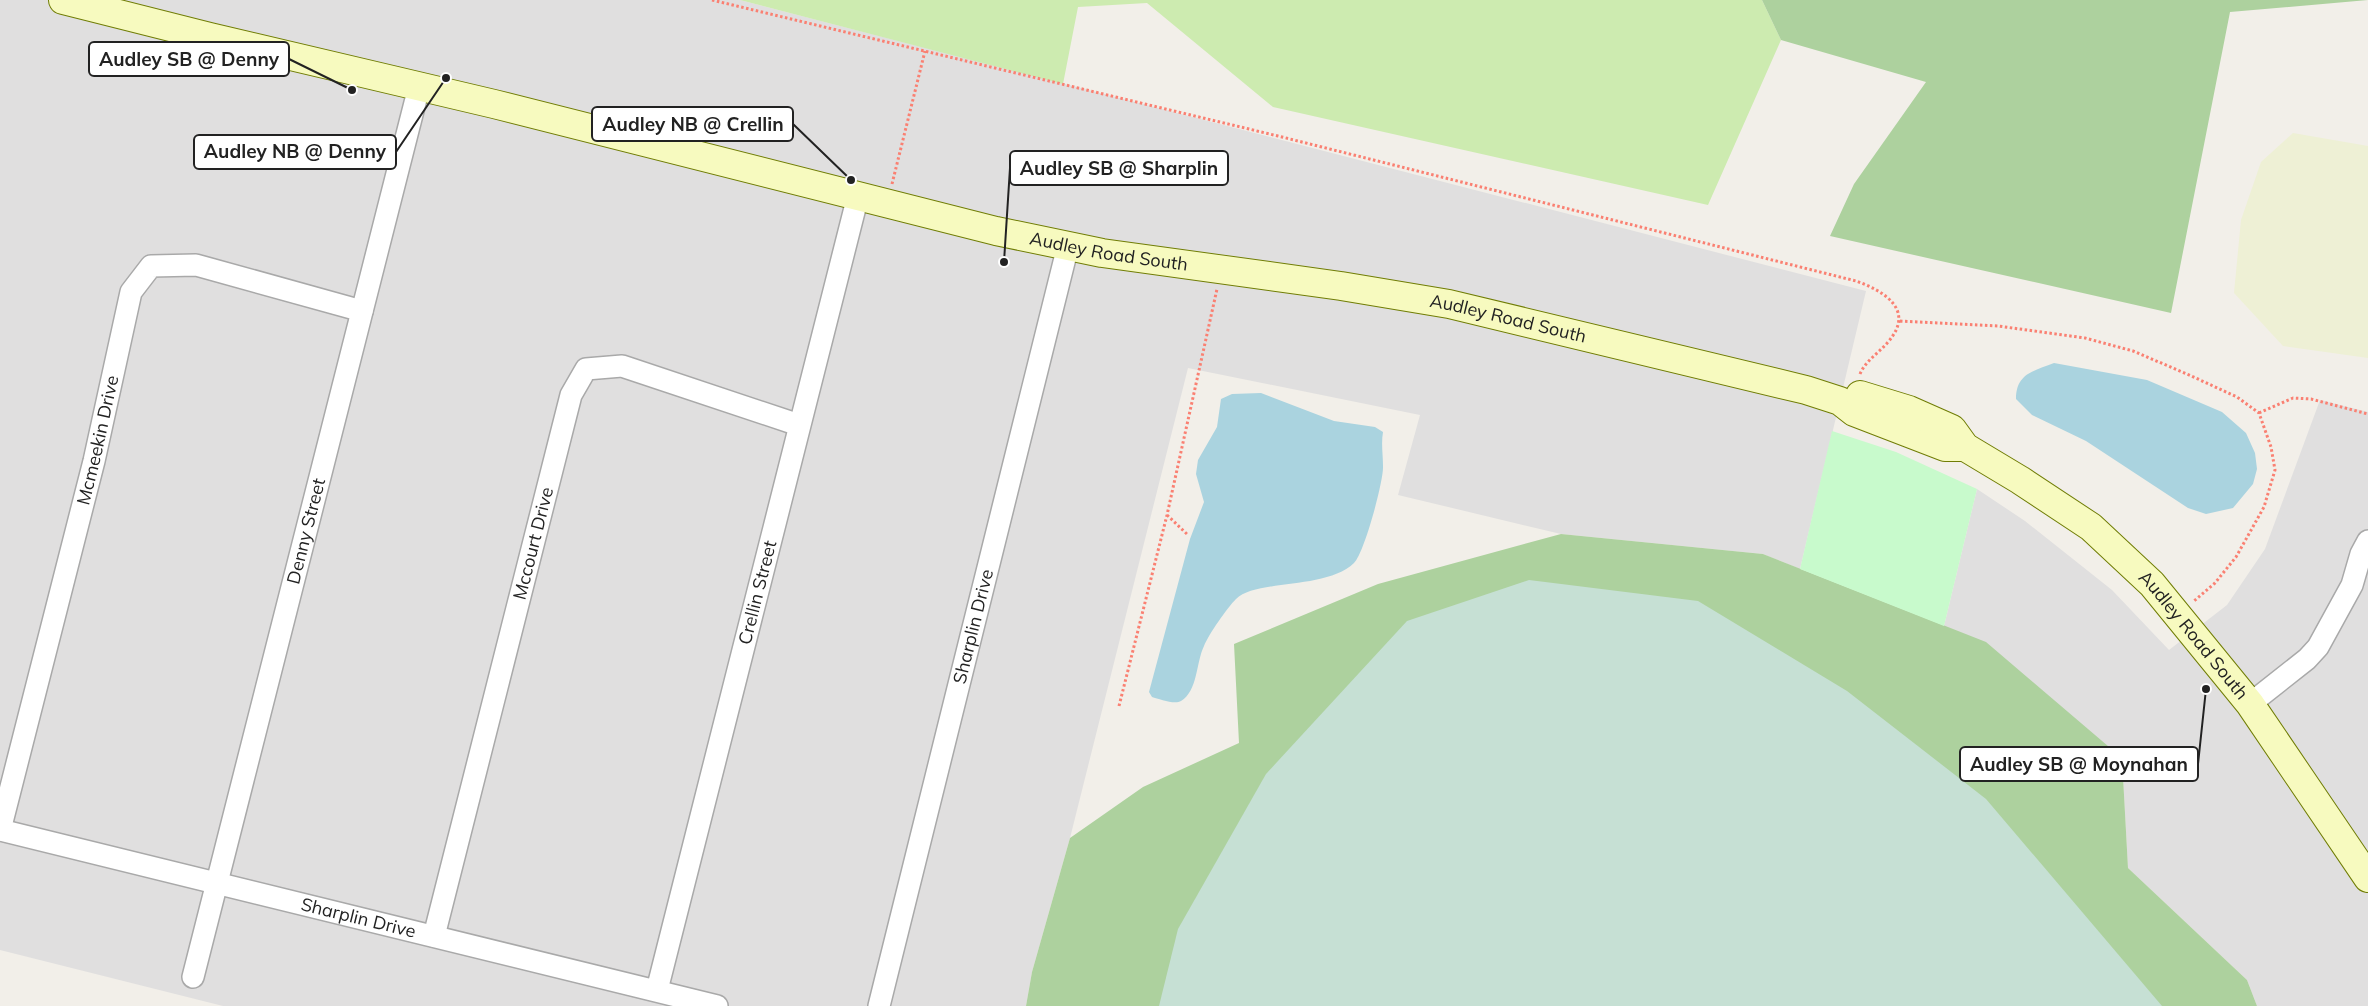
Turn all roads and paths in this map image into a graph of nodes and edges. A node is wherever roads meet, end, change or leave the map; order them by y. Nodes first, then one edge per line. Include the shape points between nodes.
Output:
1 (63, 0) edge
2 (712, 0) edge
3 (925, 51) junction
4 (419, 86) junction
5 (858, 196) junction
6 (887, 204) junction
7 (1068, 246) junction
8 (1221, 269) junction
9 (362, 311) junction
10 (1900, 321) junction
11 (1849, 398) junction
12 (2259, 413) junction
13 (2368, 414) edge
14 (799, 425) junction
15 (1167, 515) junction
16 (1188, 535) dead end
17 (2368, 541) edge
18 (2180, 616) junction
19 (2250, 704) junction
20 (1119, 706) dead end
21 (0, 830) edge
22 (2364, 864) edge
23 (216, 883) junction
24 (434, 936) junction
25 (193, 977) dead end
26 (657, 990) junction
27 (717, 1006) edge
28 (879, 1006) edge

1 - 4 street, Audley Road South
2 - 3 path
3 - 6 path
3 - 10 path via 1856,281 1882,292 1891,300
4 - 5 street, Audley Road South
4 - 9 street, Denny Street
5 - 6 street, Audley Road South
5 - 14 street, Crellin Street
6 - 7 street, Audley Road South
7 - 8 street, Audley Road South
7 - 28 street, Sharplin Drive
8 - 11 street, Audley Road South via 1449,304
8 - 15 path
9 - 21 street, Mcmeekin Drive via 196,265 151,266 131,292 94,461
9 - 23 street, Denny Street
10 - 11 path via 1889,341 1864,365
10 - 12 path via 1998,326 2085,338 2133,351 2188,374 2237,397
11 - 18 street, Audley Road South via 1854,412 1945,447 1965,447 2020,480 2091,527 2152,584
12 - 13 path via 2293,398
12 - 18 path via 2275,470 2264,507 2236,557 2215,583
14 - 24 street, Mccourt Drive via 622,366 586,369 571,395
14 - 26 street, Crellin Street
15 - 16 path
15 - 20 path
17 - 19 street via 2352,585 2318,646 2307,660
18 - 19 street, Audley Road South
19 - 22 street, Audley Road South
21 - 23 street, Sharplin Drive
23 - 24 street, Sharplin Drive
23 - 25 street, Denny Street
24 - 26 street, Sharplin Drive
26 - 27 street, Sharplin Drive

